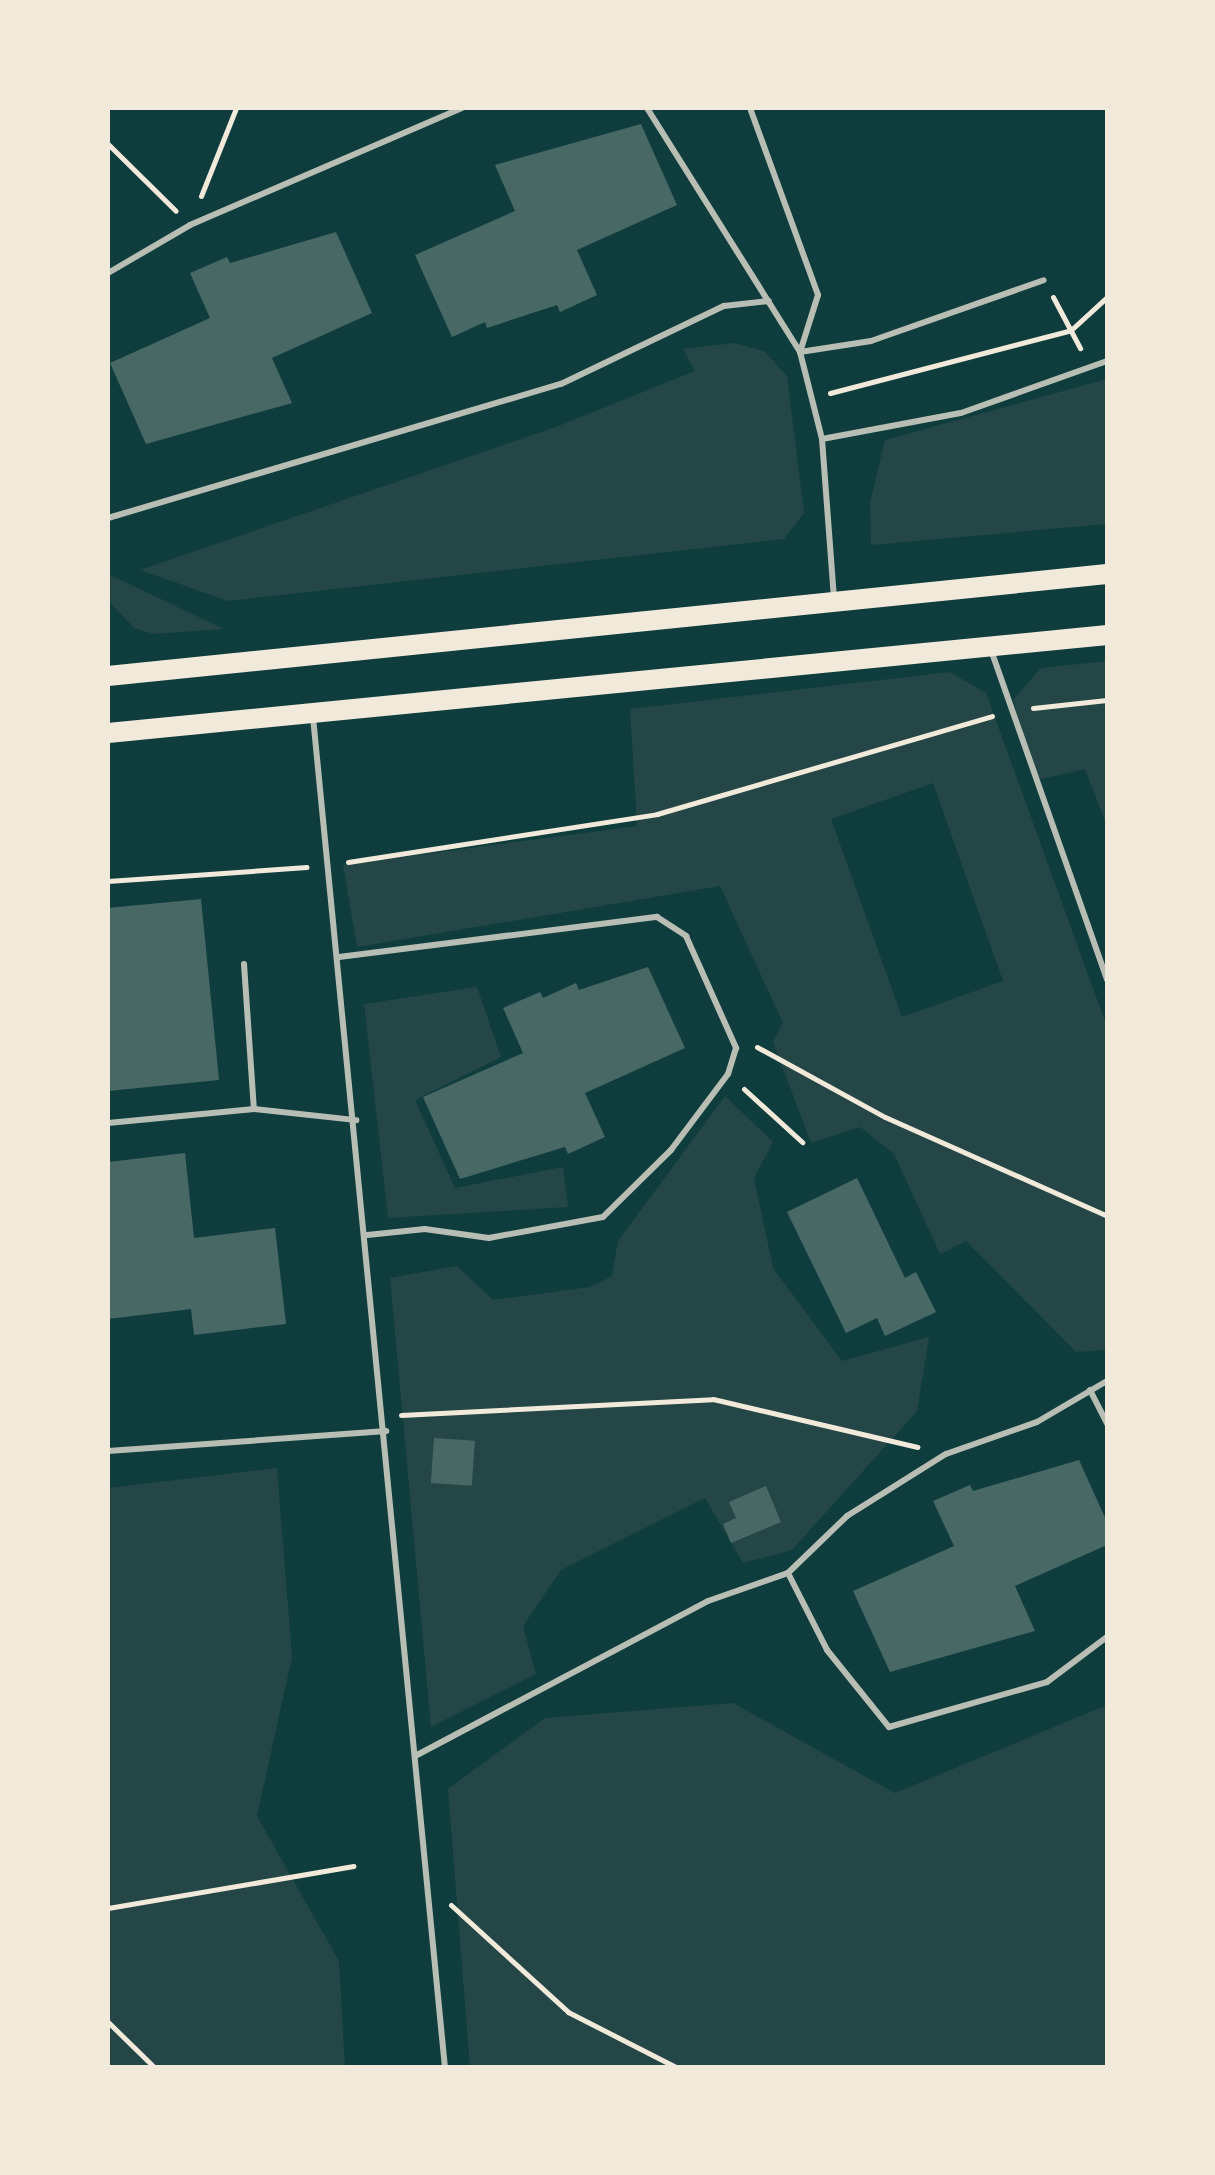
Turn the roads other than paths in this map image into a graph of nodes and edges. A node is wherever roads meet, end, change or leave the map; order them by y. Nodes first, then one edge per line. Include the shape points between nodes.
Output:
1 (462, 108) edge
2 (647, 108) edge
3 (750, 108) edge
4 (108, 273) edge
5 (1044, 280) road end
6 (769, 301) junction
7 (800, 352) junction
8 (1107, 361) edge
9 (822, 439) junction
10 (108, 518) edge
11 (1107, 574) edge
12 (835, 603) junction
13 (1107, 635) edge
14 (990, 647) junction
15 (108, 676) edge
16 (312, 714) junction
17 (108, 733) edge
18 (339, 957) junction
19 (244, 964) dead end
20 (1107, 980) edge
21 (254, 1109) junction
22 (356, 1120) junction
23 (108, 1123) edge
24 (367, 1235) junction
25 (1107, 1381) edge
26 (1090, 1390) junction
27 (1107, 1424) edge
28 (386, 1431) junction
29 (108, 1451) edge
30 (788, 1573) junction
31 (1107, 1637) edge
32 (417, 1755) junction
33 (445, 2067) edge

1 - 4 lane via 190,225
2 - 6 lane
3 - 7 lane via 818,295
5 - 7 lane via 871,341
6 - 7 lane
6 - 10 lane via 724,306 561,384
7 - 9 lane
8 - 9 lane via 961,413
9 - 12 lane
11 - 12 main road
12 - 15 main road
13 - 14 main road
14 - 16 main road
14 - 20 lane
16 - 17 main road
16 - 18 lane
18 - 22 lane
18 - 24 lane via 657,917 686,936 736,1048 728,1074 671,1150 603,1217 489,1238 425,1229
19 - 21 lane
21 - 22 lane
21 - 23 lane
22 - 24 lane
24 - 28 lane
25 - 26 lane
26 - 27 lane
26 - 30 lane via 1037,1422 946,1454 847,1516
28 - 29 lane
28 - 32 lane
30 - 31 lane via 827,1650 889,1727 980,1707 1047,1682
30 - 32 lane via 708,1601
32 - 33 lane

